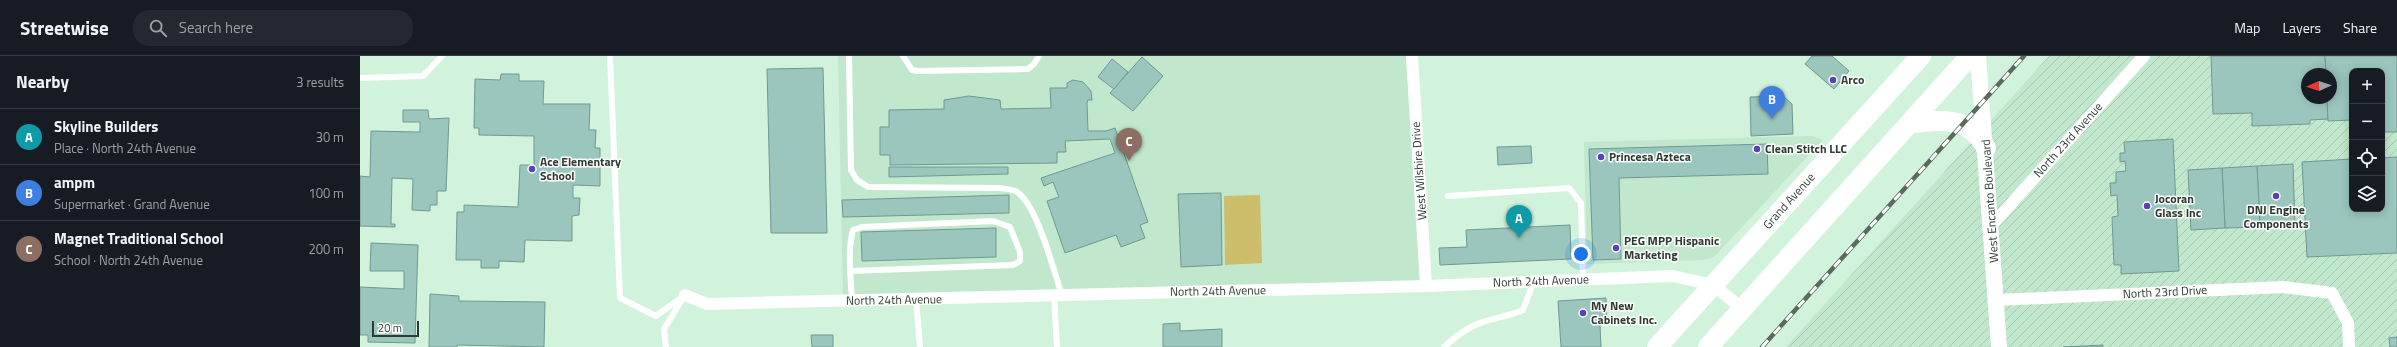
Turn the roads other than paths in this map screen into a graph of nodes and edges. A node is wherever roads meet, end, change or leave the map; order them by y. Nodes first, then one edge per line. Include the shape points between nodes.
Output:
1 (442, 56) edge
2 (610, 56) edge
3 (849, 56) edge
4 (903, 56) edge
5 (1038, 56) edge
6 (1412, 56) edge
7 (1921, 56) edge
8 (1970, 56) edge
9 (1978, 56) edge
10 (2144, 56) edge
11 (360, 78) edge
12 (1909, 124) junction
13 (1986, 148) junction
14 (1448, 196) dead end
15 (1992, 225) junction
16 (851, 271) junction
17 (1583, 280) junction
18 (1534, 281) junction
19 (1713, 285) junction
20 (1426, 286) junction
21 (685, 295) junction
22 (1058, 295) junction
23 (916, 299) junction
24 (1997, 300) junction
25 (852, 301) junction
26 (1743, 309) junction
27 (666, 347) edge
28 (920, 347) edge
29 (1057, 347) edge
30 (1444, 347) edge
31 (1657, 347) edge
32 (1708, 347) edge
33 (1999, 347) edge
34 (2349, 347) edge

1 - 11 lane via 423,76
2 - 21 lane via 620,298 656,316
3 - 22 lane via 851,170 857,180 868,187 999,188 1017,192 1028,202 1041,231
4 - 5 lane via 912,70 918,71 1028,69
6 - 20 street, West Wilshire Drive
7 - 19 main road, Grand Avenue
8 - 12 main road
9 - 13 street, West Encanto Boulevard
10 - 15 street, North 23rd Avenue
12 - 13 main road via 1931,121 1962,124 1973,129
12 - 26 main road
13 - 15 street, West Encanto Boulevard
14 - 17 lane via 1569,188 1581,203
15 - 24 street, West Encanto Boulevard
16 - 16 lane via 1013,265 1020,261 1020,252 1010,227 993,221 862,226 853,230 851,237
16 - 25 lane
17 - 18 street, North 24th Avenue
17 - 19 street, North 24th Avenue via 1673,276
18 - 20 street, North 24th Avenue
18 - 30 lane via 1523,310 1507,317 1483,322 1456,336
19 - 26 street, North 24th Avenue
19 - 31 main road, Grand Avenue
20 - 22 street, North 24th Avenue
21 - 25 street, North 24th Avenue via 707,304
21 - 27 lane via 664,329
22 - 23 street, North 24th Avenue
22 - 29 lane
23 - 25 street, North 24th Avenue
23 - 28 lane
24 - 33 street, West Encanto Boulevard
24 - 34 street, North 23rd Drive via 2284,287 2332,293 2348,323
26 - 32 main road

